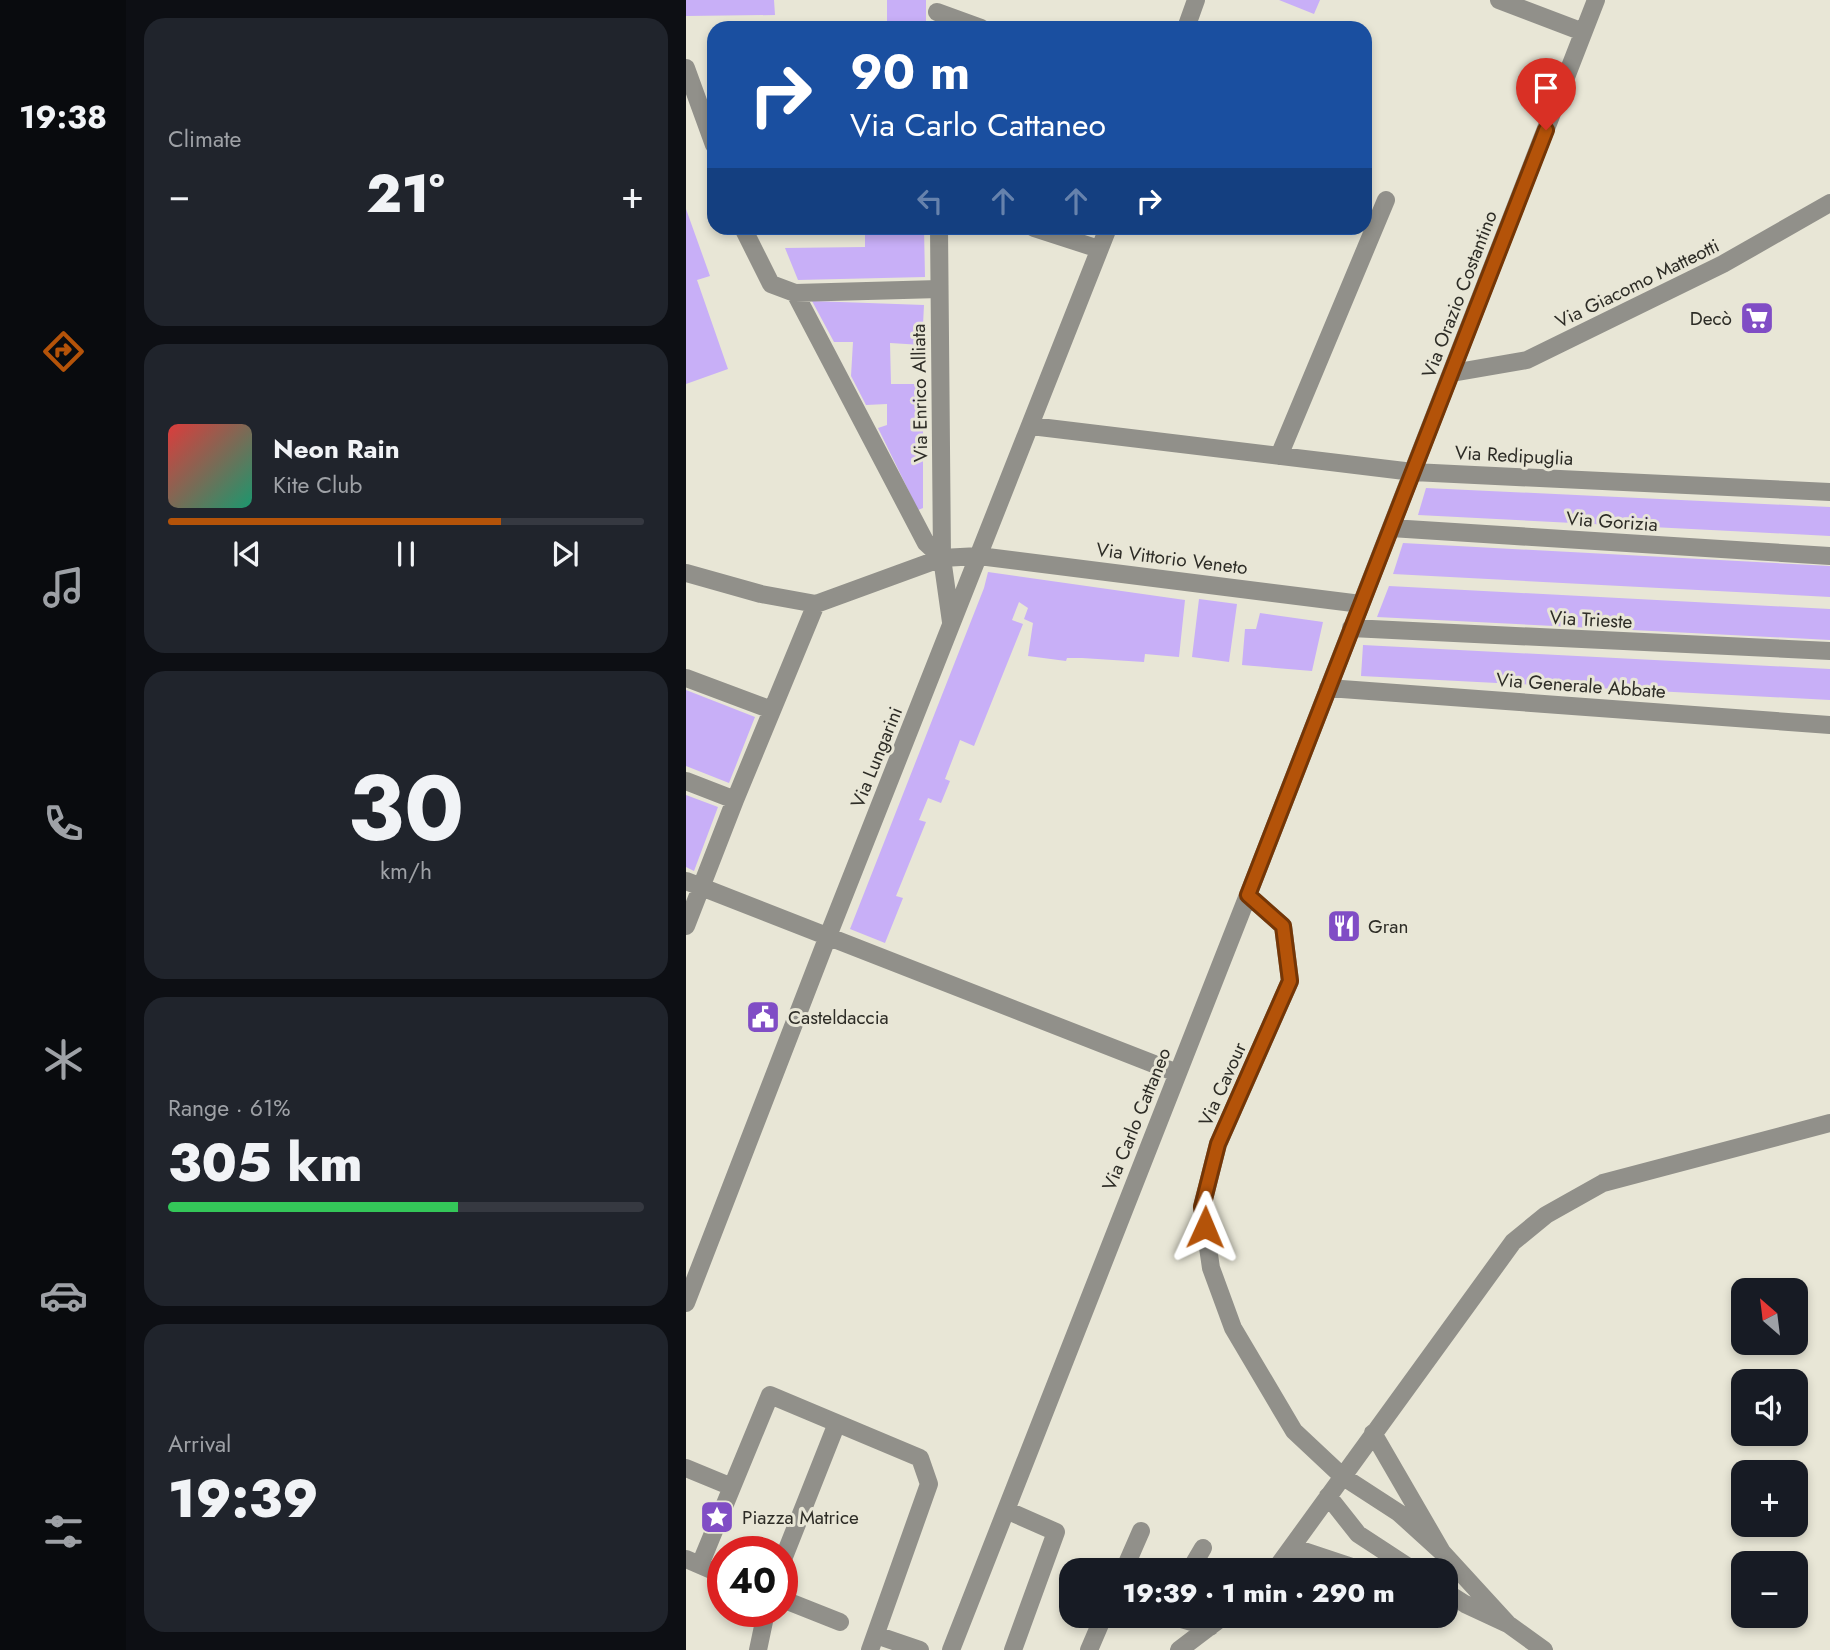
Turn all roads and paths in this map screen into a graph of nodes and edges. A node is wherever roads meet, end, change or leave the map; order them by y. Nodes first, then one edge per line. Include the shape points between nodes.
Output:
1 (1196, 0) edge
2 (1499, 0) edge
3 (1596, 0) edge
4 (937, 13) edge
5 (960, 21) edge
6 (1188, 21) edge
7 (1583, 32) junction
8 (686, 70) edge
9 (707, 126) edge
10 (1386, 200) dead end
11 (1830, 203) edge
12 (1372, 233) edge
13 (746, 235) edge
14 (939, 235) edge
15 (1056, 235) edge
16 (1105, 235) edge
17 (1371, 235) edge
18 (1099, 249) junction
19 (939, 289) junction
20 (795, 293) junction
21 (1452, 373) junction
22 (1031, 426) junction
23 (1279, 456) junction
24 (1413, 471) junction
25 (1830, 492) edge
26 (1391, 528) junction
27 (979, 556) junction
28 (1830, 556) edge
29 (942, 558) junction
30 (686, 573) edge
31 (816, 604) junction
32 (1361, 604) junction
33 (951, 625) junction
34 (1351, 628) junction
35 (1830, 650) edge
36 (686, 678) edge
37 (1328, 688) junction
38 (772, 710) junction
39 (1830, 725) edge
40 (686, 780) edge
41 (735, 800) junction
42 (693, 884) edge
43 (1248, 895) junction
44 (686, 926) edge
45 (828, 936) junction
46 (1177, 1073) junction
47 (1830, 1123) edge
48 (686, 1303) edge
49 (837, 1423) junction
50 (1373, 1433) junction
51 (686, 1468) edge
52 (1342, 1476) junction
53 (735, 1480) junction
54 (1328, 1496) junction
55 (1006, 1510) junction
56 (1141, 1531) dead end
57 (792, 1536) edge
58 (1292, 1547) junction
59 (1203, 1548) dead end
60 (1442, 1552) junction
61 (1129, 1558) edge
62 (1197, 1558) edge
63 (1284, 1558) edge
64 (1325, 1558) edge
65 (1395, 1558) edge
66 (693, 1562) edge
67 (1458, 1600) edge
68 (1458, 1602) edge
69 (1465, 1604) junction
70 (798, 1605) edge
71 (840, 1622) dead end
72 (1508, 1624) junction
73 (763, 1627) edge
74 (1098, 1628) edge
75 (1210, 1628) edge
76 (873, 1643) edge
77 (758, 1650) edge
78 (920, 1650) edge
79 (951, 1650) edge
80 (1013, 1650) edge
81 (1089, 1650) edge
82 (1179, 1650) edge
83 (1544, 1650) edge

1 - 6 street
2 - 7 street
3 - 7 street, Via Orazio Costantino
4 - 5 street
7 - 21 street, Via Orazio Costantino
8 - 9 street
10 - 12 street
11 - 21 street, Via Giacomo Matteotti via 1723,264 1527,360
13 - 20 street via 771,284
14 - 19 street, Via Enrico Alliata
15 - 18 street
16 - 18 street, Via Lungarini
17 - 23 street
18 - 22 street, Via Lungarini
19 - 20 street
19 - 29 street, Via Enrico Alliata
20 - 29 street via 926,543
21 - 24 street, Via Orazio Costantino
22 - 23 street, Via Redipuglia
22 - 27 street, Via Lungarini
23 - 24 street, Via Redipuglia
24 - 25 street, Via Redipuglia
24 - 26 street, Via Orazio Costantino
26 - 28 street, Via Gorizia
26 - 32 street, Via Orazio Costantino
27 - 29 street, Via Vittorio Veneto
27 - 32 street, Via Vittorio Veneto
27 - 33 street, Via Lungarini
29 - 31 street, Via Vittorio Veneto
29 - 33 street, Via Enrico Alliata
30 - 31 street
31 - 38 street
32 - 34 street, Via Carlo Cattaneo
33 - 45 street, Via Lungarini
34 - 35 street, Via Trieste
34 - 37 street, Via Carlo Cattaneo
36 - 38 street
37 - 39 street, Via Generale Abbate
37 - 43 street, Via Carlo Cattaneo
38 - 41 street
40 - 41 street
41 - 42 street
42 - 44 street
42 - 45 street
43 - 46 street, Via Carlo Cattaneo
43 - 52 street, Via Cavour via 1283,926 1290,981 1218,1144 1202,1207 1210,1268 1233,1328 1294,1431
45 - 46 street
45 - 48 street, Via Lungarini
46 - 55 street, Via Carlo Cattaneo
47 - 50 street via 1603,1183 1546,1215 1513,1242
49 - 53 street via 771,1395
49 - 57 street
49 - 76 street via 920,1458 929,1484
50 - 52 street
50 - 60 street
51 - 53 street
52 - 54 street
52 - 60 street, Via Cavour via 1399,1513
53 - 66 street
54 - 58 street
54 - 65 street via 1358,1534
55 - 79 street, Via Carlo Cattaneo
55 - 80 street via 1056,1532
56 - 61 street
58 - 63 street
58 - 64 street
59 - 62 street
60 - 72 street
67 - 69 street
68 - 69 street
69 - 72 street
70 - 71 street
72 - 83 street
73 - 77 street
74 - 81 street
75 - 82 street
76 - 78 street

